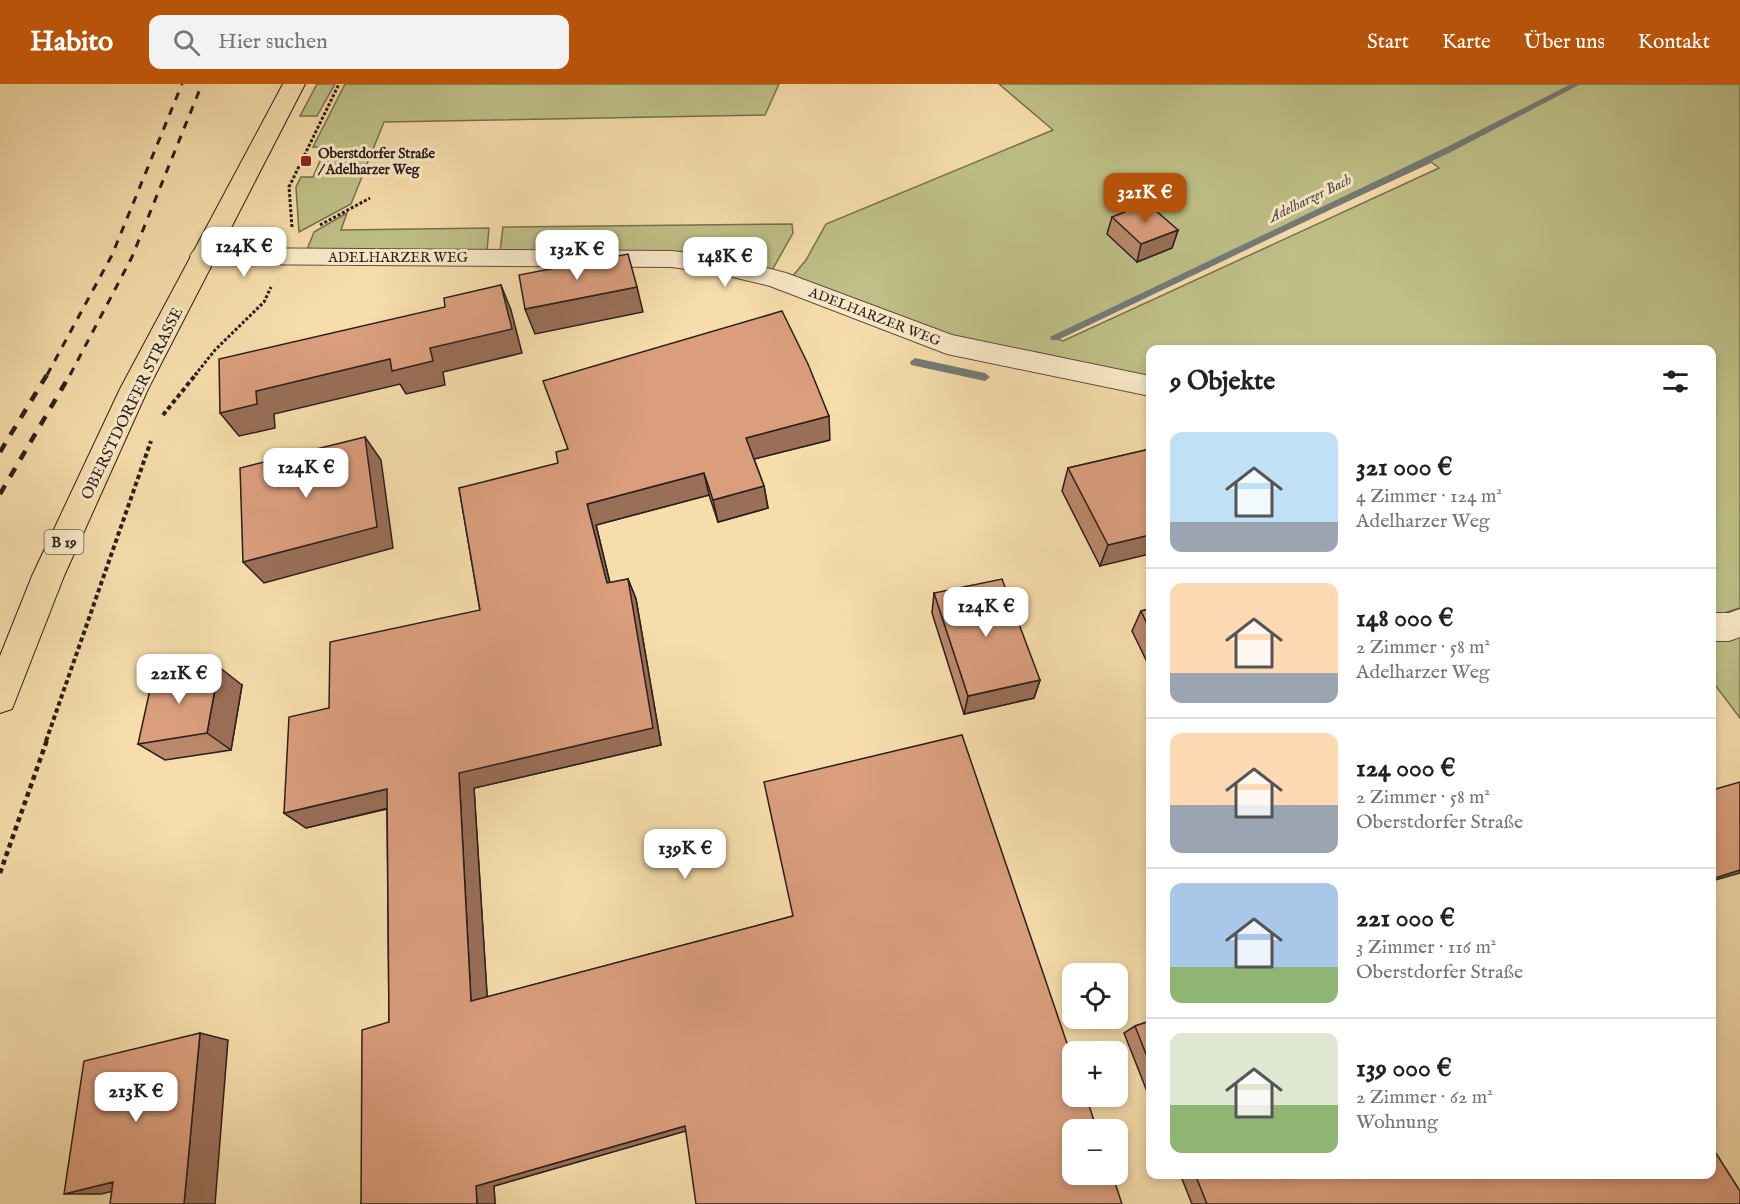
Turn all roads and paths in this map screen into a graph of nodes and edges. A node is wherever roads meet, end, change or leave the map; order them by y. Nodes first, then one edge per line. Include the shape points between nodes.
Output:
1 (294, 84) edge
2 (339, 84) edge
3 (370, 198) dead end
4 (290, 249) junction
5 (203, 256) junction
6 (1146, 385) edge
7 (159, 420) dead end
8 (155, 432) dead end
9 (1740, 623) edge
10 (1716, 627) edge
11 (0, 698) edge
12 (0, 873) edge

1 - 5 main road, OBERSTDORFER STRASSE / B 19
2 - 4 path via 289,187
3 - 4 path
4 - 5 street, ADELHARZER WEG
4 - 6 street, ADELHARZER WEG via 672,259 724,266 777,279 948,344
4 - 7 path via 264,302 215,350
5 - 11 main road, OBERSTDORFER STRASSE / B 19 via 134,389 48,576
8 - 12 path
9 - 10 street

